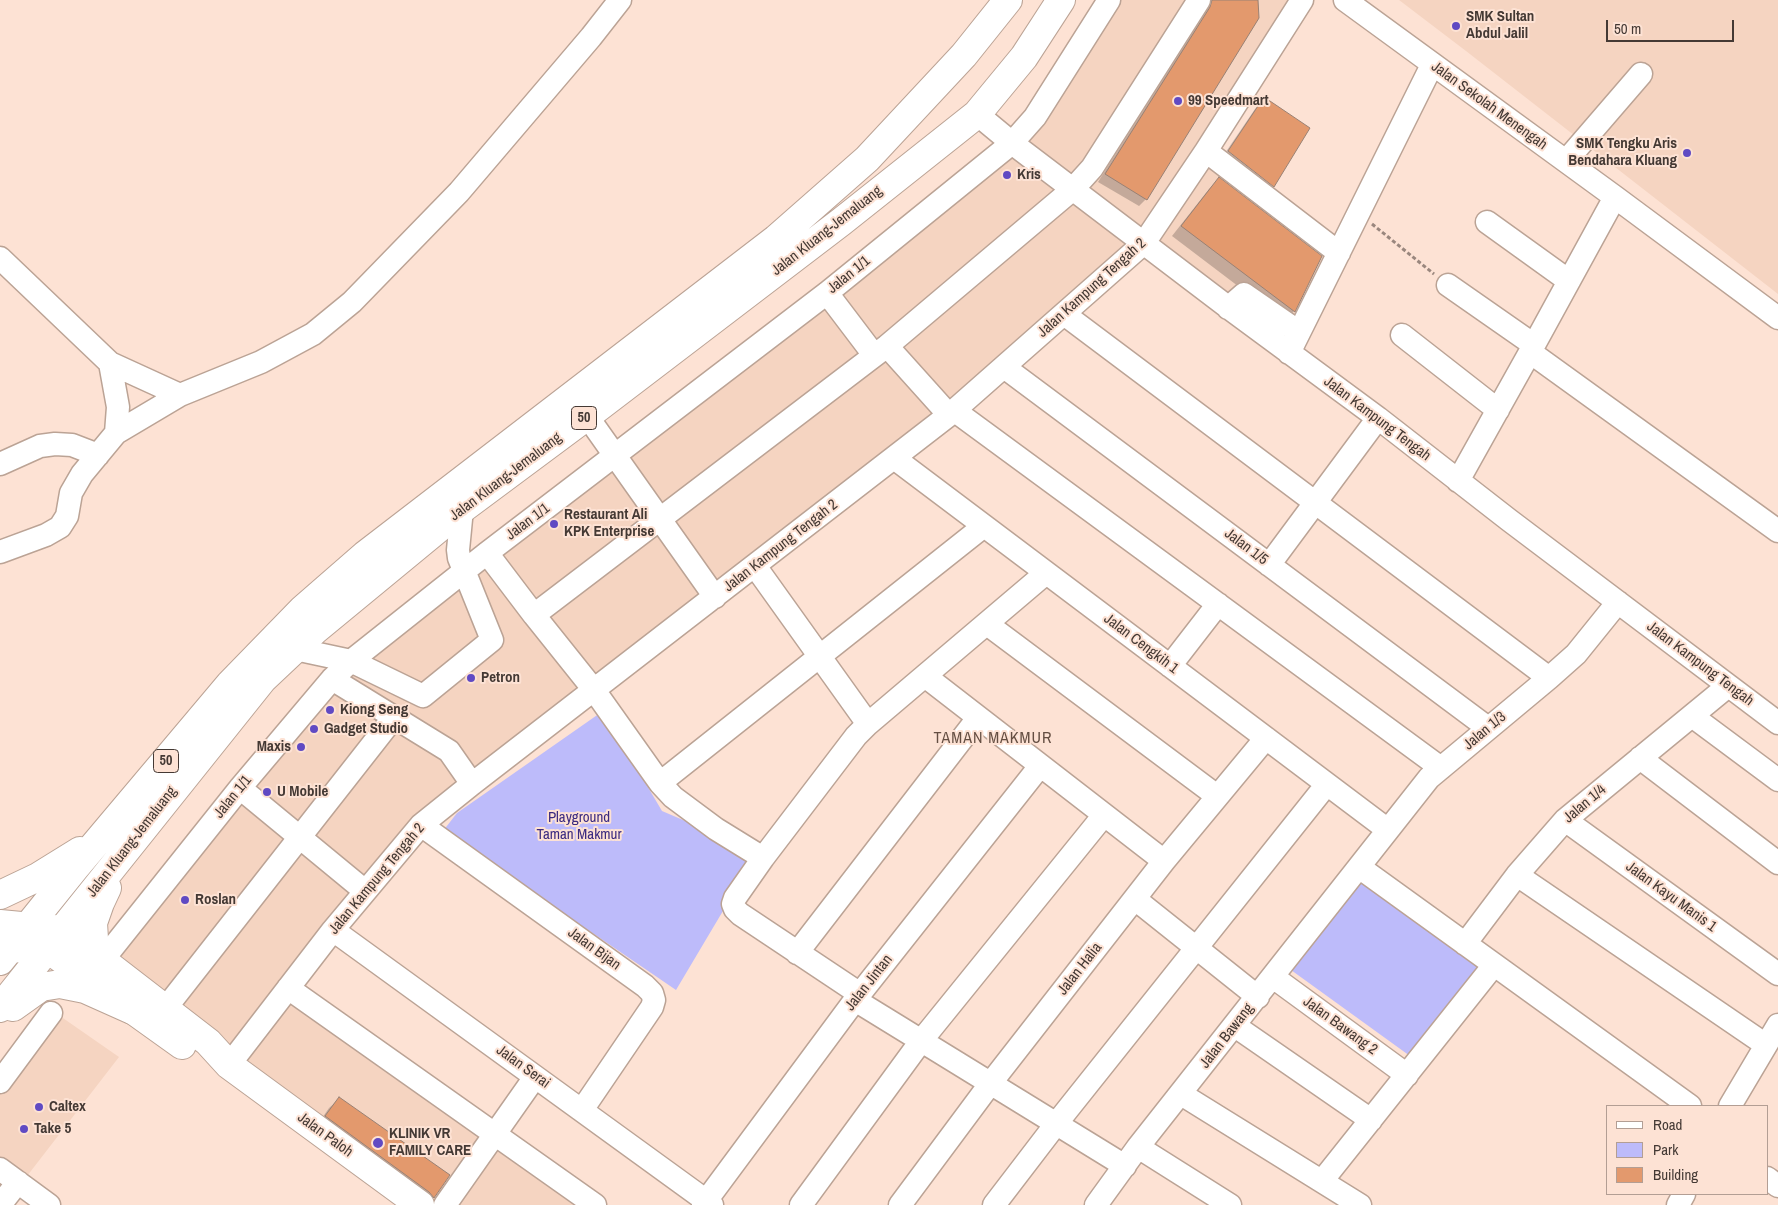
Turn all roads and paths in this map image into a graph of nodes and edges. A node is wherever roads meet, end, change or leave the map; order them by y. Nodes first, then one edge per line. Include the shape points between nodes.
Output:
1 (620, 0) edge
2 (1008, 0) edge
3 (1061, 0) edge
4 (1109, 0) edge
5 (1199, 0) edge
6 (1302, 0) edge
7 (1345, 0) edge
8 (1432, 64) junction
9 (1641, 74) dead end
10 (977, 114) junction
11 (1012, 144) junction
12 (1206, 151) junction
13 (1566, 161) junction
14 (1073, 190) junction
15 (1615, 196) junction
16 (1358, 213) junction
17 (1487, 222) dead end
18 (1144, 243) junction
19 (1339, 252) junction
20 (0, 258) edge
21 (1569, 281) junction
22 (1448, 285) joint
23 (827, 293) junction
24 (1228, 308) junction
25 (1064, 314) junction
26 (1778, 318) edge
27 (1299, 332) junction
28 (1402, 335) dead end
29 (1532, 348) junction
30 (881, 350) junction
31 (1289, 353) junction
32 (110, 364) junction
33 (1004, 367) junction
34 (180, 395) junction
35 (1498, 410) junction
36 (952, 413) junction
37 (587, 416) junction
38 (1378, 418) junction
39 (116, 433) junction
40 (98, 455) junction
41 (616, 456) junction
42 (894, 458) junction
43 (0, 464) edge
44 (1458, 481) junction
45 (1315, 502) junction
46 (462, 509) junction
47 (660, 519) junction
48 (984, 526) junction
49 (1778, 531) edge
50 (0, 552) edge
51 (487, 553) junction
52 (1269, 565) junction
53 (755, 566) junction
54 (463, 571) junction
55 (1046, 573) junction
56 (714, 597) junction
57 (1618, 602) junction
58 (1218, 604) junction
59 (534, 616) junction
60 (987, 624) junction
61 (295, 649) junction
62 (819, 658) junction
63 (351, 661) junction
64 (1170, 666) junction
65 (924, 676) junction
66 (1549, 678) junction
67 (332, 679) junction
68 (1728, 686) junction
69 (594, 690) junction
70 (1692, 716) junction
71 (394, 717) junction
72 (978, 718) junction
73 (1778, 723) edge
74 (868, 724) junction
75 (1488, 728) junction
76 (1266, 738) junction
77 (1640, 758) junction
78 (1040, 766) junction
79 (1441, 768) junction
80 (1778, 780) edge
81 (660, 783) junction
82 (472, 784) junction
83 (1327, 784) junction
84 (240, 788) junction
85 (1217, 796) junction
86 (1104, 815) junction
87 (1565, 820) junction
88 (421, 825) junction
89 (1388, 830) junction
90 (101, 837) junction
91 (300, 837) junction
92 (122, 855) junction
93 (763, 858) junction
94 (1164, 862) junction
95 (1778, 863) edge
96 (1359, 867) junction
97 (1516, 875) junction
98 (365, 891) junction
99 (0, 895) edge
100 (1135, 899) junction
101 (30, 926) junction
102 (333, 930) junction
103 (55, 940) junction
104 (1466, 944) junction
105 (2, 945) edge
106 (1196, 948) junction
107 (797, 953) junction
108 (98, 958) junction
109 (1494, 965) junction
110 (1778, 974) edge
111 (1273, 977) junction
112 (288, 988) junction
113 (858, 997) junction
114 (1258, 997) junction
115 (0, 1008) edge
116 (165, 1009) junction
117 (132, 1010) junction
118 (51, 1013) dead end
119 (0, 1018) edge
120 (1778, 1025) edge
121 (1235, 1026) junction
122 (921, 1042) junction
123 (1766, 1045) junction
124 (229, 1065) junction
125 (1407, 1075) junction
126 (535, 1077) junction
127 (0, 1082) edge
128 (990, 1084) junction
129 (1181, 1094) junction
130 (1689, 1105) edge
131 (1731, 1105) edge
132 (582, 1110) junction
133 (1371, 1120) junction
134 (1056, 1124) junction
135 (494, 1134) junction
136 (1138, 1148) junction
137 (1125, 1166) junction
138 (0, 1169) edge
139 (1322, 1181) junction
140 (18, 1182) junction
141 (707, 1204) edge
142 (0, 1205) edge
143 (50, 1205) edge
144 (420, 1205) edge
145 (445, 1205) edge
146 (595, 1205) edge
147 (802, 1205) edge
148 (900, 1205) edge
149 (994, 1205) edge
150 (1096, 1205) edge
151 (1230, 1205) edge
152 (1360, 1205) edge

1 - 34 street via 459,192 352,302 313,334 261,362
2 - 90 main road, Jalan Kluang-Jemaluang / 50 via 964,55 867,159 776,239 365,555 303,610 230,684
3 - 10 main road, Jalan Kluang-Jemaluang / 50 via 1024,57
4 - 11 street, Jalan 1/1 via 1035,117
5 - 14 street via 1092,168
6 - 12 street, Jalan Kampung Tengah 2
7 - 8 street, Jalan Sekolah Menengah
8 - 13 street, Jalan Sekolah Menengah
8 - 16 street
9 - 13 street
10 - 11 street, Jalan Kampung Tengah
10 - 37 main road, Jalan Kluang-Jemaluang / 50
11 - 14 street, Jalan Kampung Tengah
11 - 23 street, Jalan 1/1
12 - 18 street, Jalan Kampung Tengah 2
12 - 19 street
13 - 15 street, Jalan Sekolah Menengah
14 - 18 street, Jalan Kampung Tengah
14 - 30 street
15 - 21 street
15 - 26 street, Jalan Sekolah Menengah
16 - 19 street
16 - 22 path
17 - 21 street
18 - 24 street, Jalan Kampung Tengah
18 - 25 street, Jalan Kampung Tengah 2
19 - 27 street
20 - 32 street
21 - 29 street
22 - 29 street
23 - 30 street
23 - 41 street, Jalan 1/1
24 - 27 street via 1244,294
24 - 31 street, Jalan Kampung Tengah
25 - 33 street, Jalan Kampung Tengah 2
25 - 45 street
27 - 31 street
28 - 35 street
29 - 35 street
29 - 49 street
30 - 36 street
30 - 47 street
31 - 38 street, Jalan Kampung Tengah
32 - 34 street
32 - 39 street via 118,407
33 - 36 street, Jalan Kampung Tengah 2
33 - 52 street, Jalan 1/5
34 - 39 street
35 - 44 street
36 - 42 street, Jalan Kampung Tengah 2
36 - 58 street
37 - 41 street
37 - 46 main road, Jalan Kluang-Jemaluang / 50
38 - 44 street, Jalan Kampung Tengah
38 - 45 street
39 - 40 street
40 - 43 street via 72,445 56,444 40,446
40 - 50 street via 71,493 67,516 60,527
41 - 47 street
41 - 51 street, Jalan 1/1
42 - 48 street, Jalan Cengkih 1
42 - 53 street, Jalan Kampung Tengah 2
44 - 57 street, Jalan Kampung Tengah
45 - 52 street
45 - 66 street
46 - 54 street via 458,550
46 - 61 main road, Jalan Kluang-Jemaluang / 50
47 - 56 street
47 - 59 street
48 - 55 street, Jalan Cengkih 1
48 - 62 street
51 - 54 street, Jalan 1/1
51 - 59 street
52 - 75 street, Jalan 1/5
53 - 56 street, Jalan Kampung Tengah 2
53 - 62 street
54 - 63 street, Jalan 1/1
54 - 63 street via 492,640 423,696
55 - 60 street
55 - 64 street, Jalan Cengkih 1
56 - 69 street, Jalan Kampung Tengah 2
57 - 66 street, Jalan 1/3 via 1576,654
57 - 68 street, Jalan Kampung Tengah
58 - 64 street
58 - 79 street
59 - 69 street
60 - 65 street
60 - 85 street
61 - 63 street
61 - 92 main road, Jalan Kluang-Jemaluang / 50 via 263,679
62 - 74 street
62 - 81 street
63 - 67 street, Jalan 1/1
64 - 76 street, Jalan Cengkih 1
65 - 72 street
65 - 74 street
66 - 75 street, Jalan 1/3
67 - 71 street
67 - 84 street, Jalan 1/1
68 - 70 street, Jalan 1/4
68 - 73 street, Jalan Kampung Tengah
69 - 81 street
69 - 82 street, Jalan Kampung Tengah 2
70 - 77 street, Jalan 1/4
70 - 80 street
71 - 82 street via 448,751
71 - 91 street
72 - 78 street
72 - 107 street
74 - 93 street
75 - 79 street, Jalan 1/3
76 - 83 street, Jalan Cengkih 1
76 - 85 street, Jalan Halia
77 - 87 street, Jalan 1/4
77 - 95 street
78 - 86 street
78 - 113 street, Jalan Jintan
79 - 89 street, Jalan 1/3 via 1429,778
81 - 93 street via 673,797 716,829
82 - 88 street, Jalan Kampung Tengah 2
83 - 89 street, Jalan Cengkih 1
83 - 106 street
84 - 91 street
84 - 108 street, Jalan 1/1
85 - 94 street, Jalan Halia
86 - 94 street
86 - 122 street
87 - 97 street, Jalan 1/4
87 - 110 street, Jalan Kayu Manis 1
88 - 98 street, Jalan Kampung Tengah 2
88 - 132 street, Jalan Bijan via 652,993 652,1007
89 - 96 street, Jalan 1/3
90 - 99 main road via 38,877
90 - 101 main road, Jalan Kluang-Jemaluang / 50
91 - 98 street
91 - 116 street
92 - 103 main road, Jalan Kluang-Jemaluang / 50
92 - 108 main road via 93,924
93 - 107 street via 737,892 733,904 740,914
94 - 100 street, Jalan Halia
96 - 104 street
96 - 111 street, Jalan Bawang
97 - 104 street, Jalan 1/4
97 - 123 street
98 - 102 street, Jalan Kampung Tengah 2
100 - 106 street
100 - 128 street, Jalan Halia
101 - 103 main road
101 - 105 main road, Jalan Kluang-Jemaluang / 50
102 - 112 street, Jalan Kampung Tengah 2
102 - 126 street, Jalan Serai
103 - 105 main road
103 - 108 main road, Jalan Paloh
103 - 115 main road, Jalan Kluang-Jemaluang / 50
103 - 117 main road, Jalan Paloh
104 - 109 street
106 - 114 street
106 - 134 street
107 - 113 street
108 - 116 main road, Jalan Paloh
109 - 125 street
109 - 130 street
111 - 114 street, Jalan Bawang
111 - 125 street, Jalan Bawang 2
112 - 124 street, Jalan Kampung Tengah 2
112 - 135 street
113 - 122 street
113 - 141 street, Jalan Jintan
114 - 121 street, Jalan Bawang
116 - 124 main road, Jalan Paloh via 208,1042
117 - 119 main road via 84,989 60,984 41,987
117 - 124 main road, Jalan Paloh via 198,1057
118 - 127 street
120 - 123 street
121 - 129 street, Jalan Bawang
121 - 133 street
122 - 128 street
122 - 147 street
123 - 131 street
124 - 144 main road, Jalan Paloh
125 - 133 street
126 - 132 street, Jalan Serai
126 - 135 street
128 - 134 street
128 - 148 street, Jalan Halia
129 - 136 street, Jalan Bawang
129 - 139 street
132 - 141 street, Jalan Serai
133 - 139 street
134 - 137 street
134 - 149 street
135 - 145 street
135 - 146 street
136 - 137 street, Jalan Bawang
136 - 151 street
137 - 150 street, Jalan Bawang
138 - 140 street
139 - 152 street
140 - 142 street
140 - 143 street

